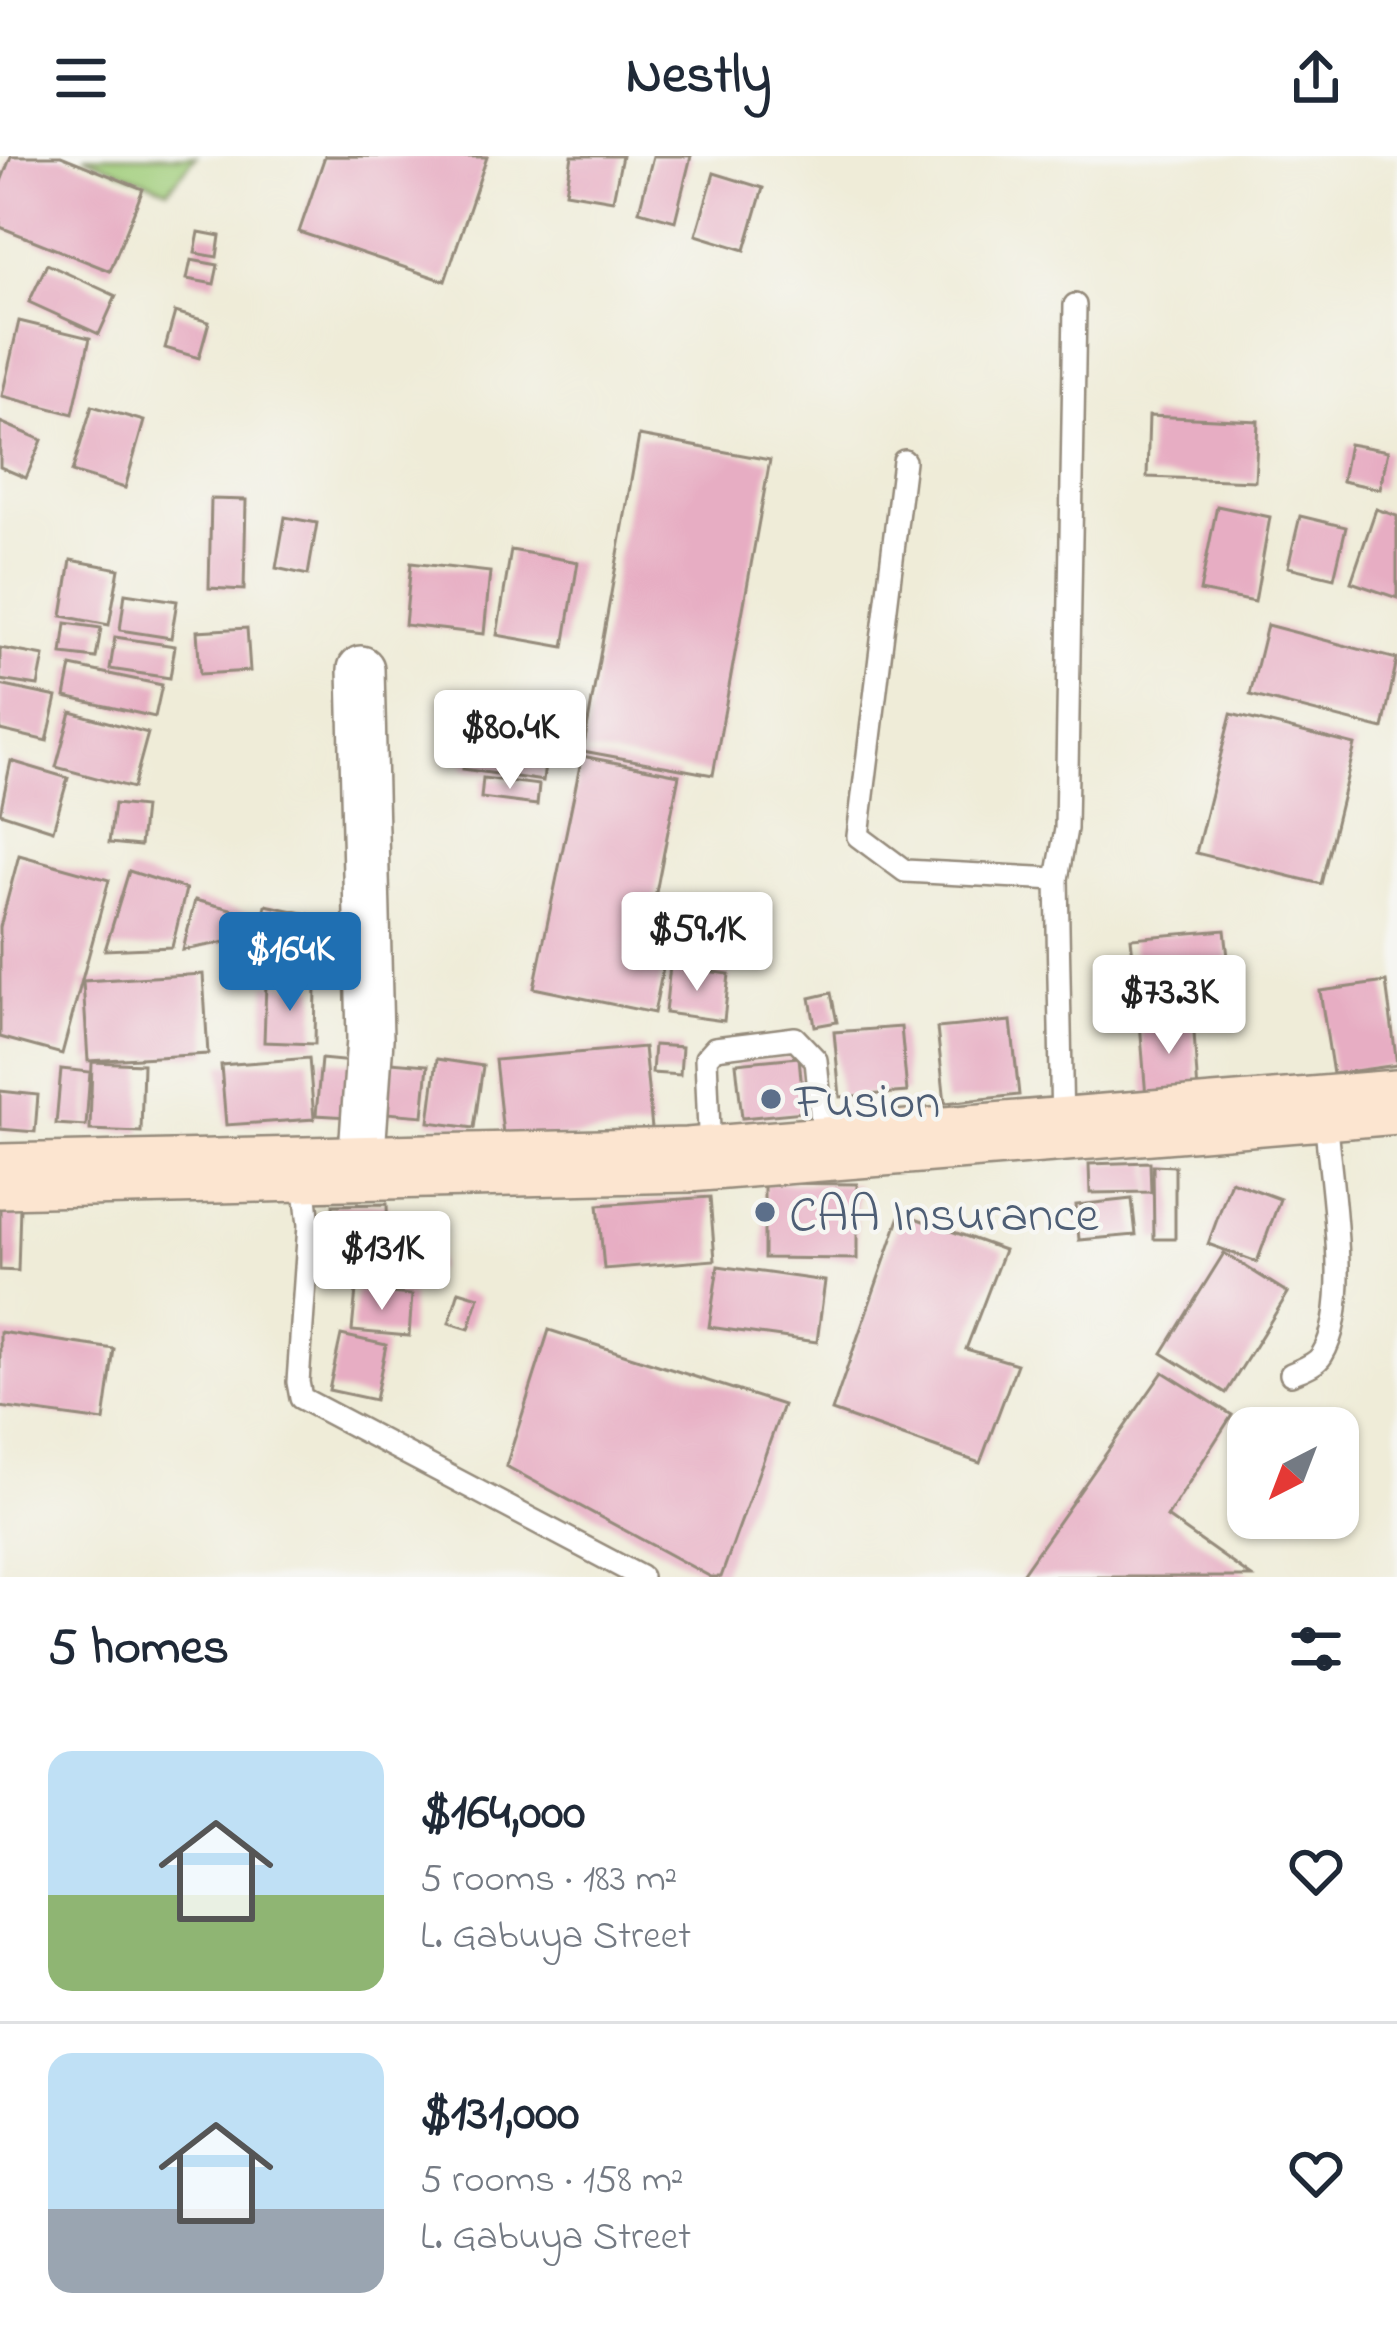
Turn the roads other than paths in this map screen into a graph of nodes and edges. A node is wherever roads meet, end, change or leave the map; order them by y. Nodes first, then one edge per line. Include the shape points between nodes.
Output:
1 (1075, 305) dead end
2 (904, 461) dead end
3 (361, 669) dead end
4 (1057, 879) junction
5 (1397, 1102) edge
6 (1324, 1110) junction
7 (1063, 1129) junction
8 (825, 1149) junction
9 (710, 1158) junction
10 (332, 1167) junction
11 (0, 1176) edge
12 (1292, 1375) dead end
13 (640, 1577) edge

1 - 4 lane via 1066,829
2 - 4 lane via 858,836 905,872
3 - 10 street via 370,1039
4 - 7 lane
5 - 6 street
6 - 7 street
6 - 12 lane via 1340,1287 1336,1326 1319,1360
7 - 8 street
8 - 9 street
8 - 9 lane via 816,1060 795,1038 715,1048 706,1058
9 - 10 street
10 - 11 street
10 - 13 lane via 309,1225 302,1398

